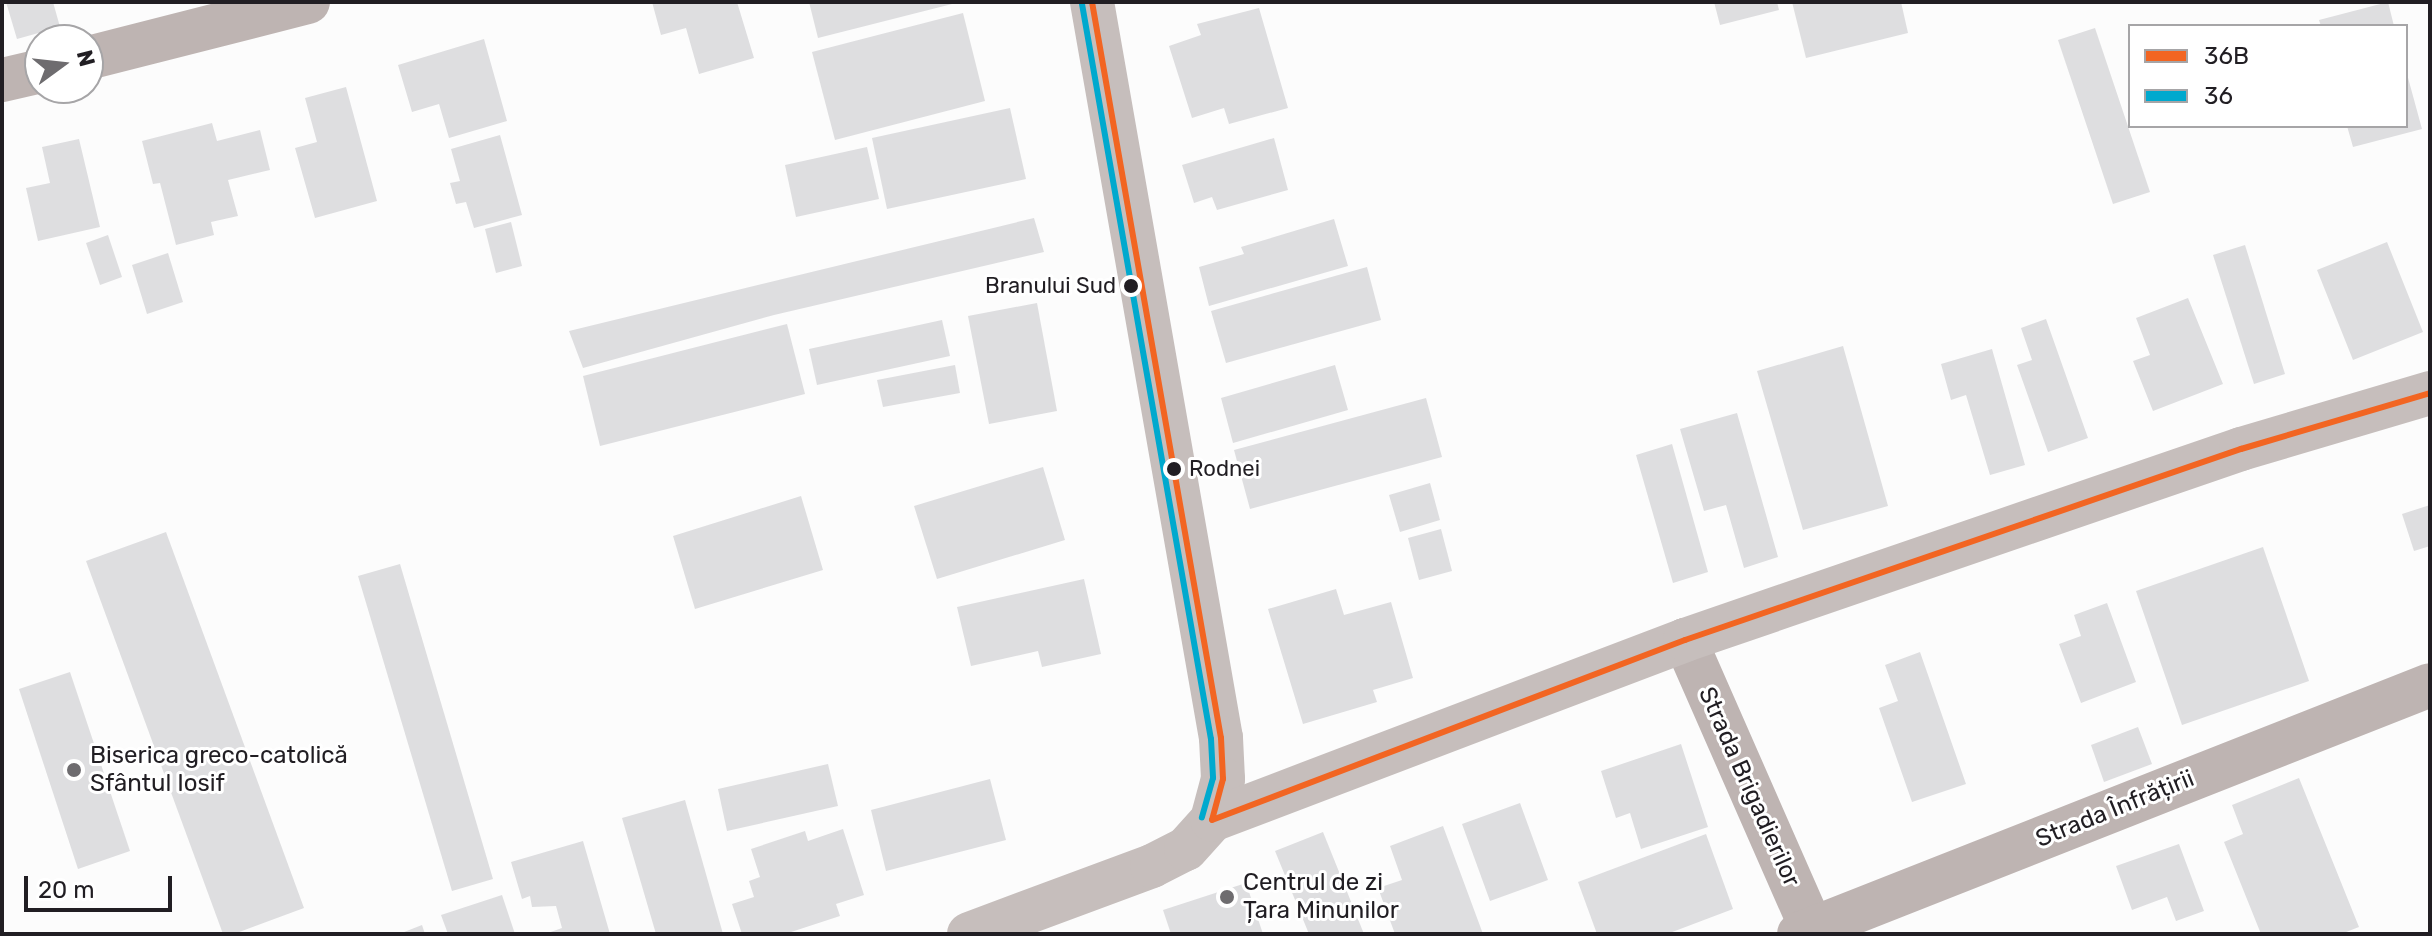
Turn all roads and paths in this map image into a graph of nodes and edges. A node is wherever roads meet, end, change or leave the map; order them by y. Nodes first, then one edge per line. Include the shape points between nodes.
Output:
1 (308, 2) edge
2 (1092, 2) edge
3 (104, 54) edge
4 (24, 75) edge
5 (2, 80) edge
6 (2430, 393) edge
7 (1685, 640) junction
8 (2430, 685) edge
9 (1212, 820) junction
10 (1808, 932) edge
11 (969, 934) edge

1 - 3 street
2 - 9 street via 1221,738 1223,779
4 - 5 street
6 - 7 street via 2241,449
7 - 9 street
7 - 10 street, Strada Brigadierilor
8 - 10 street, Strada Înfrățirii
9 - 11 street via 1186,849 1152,866

